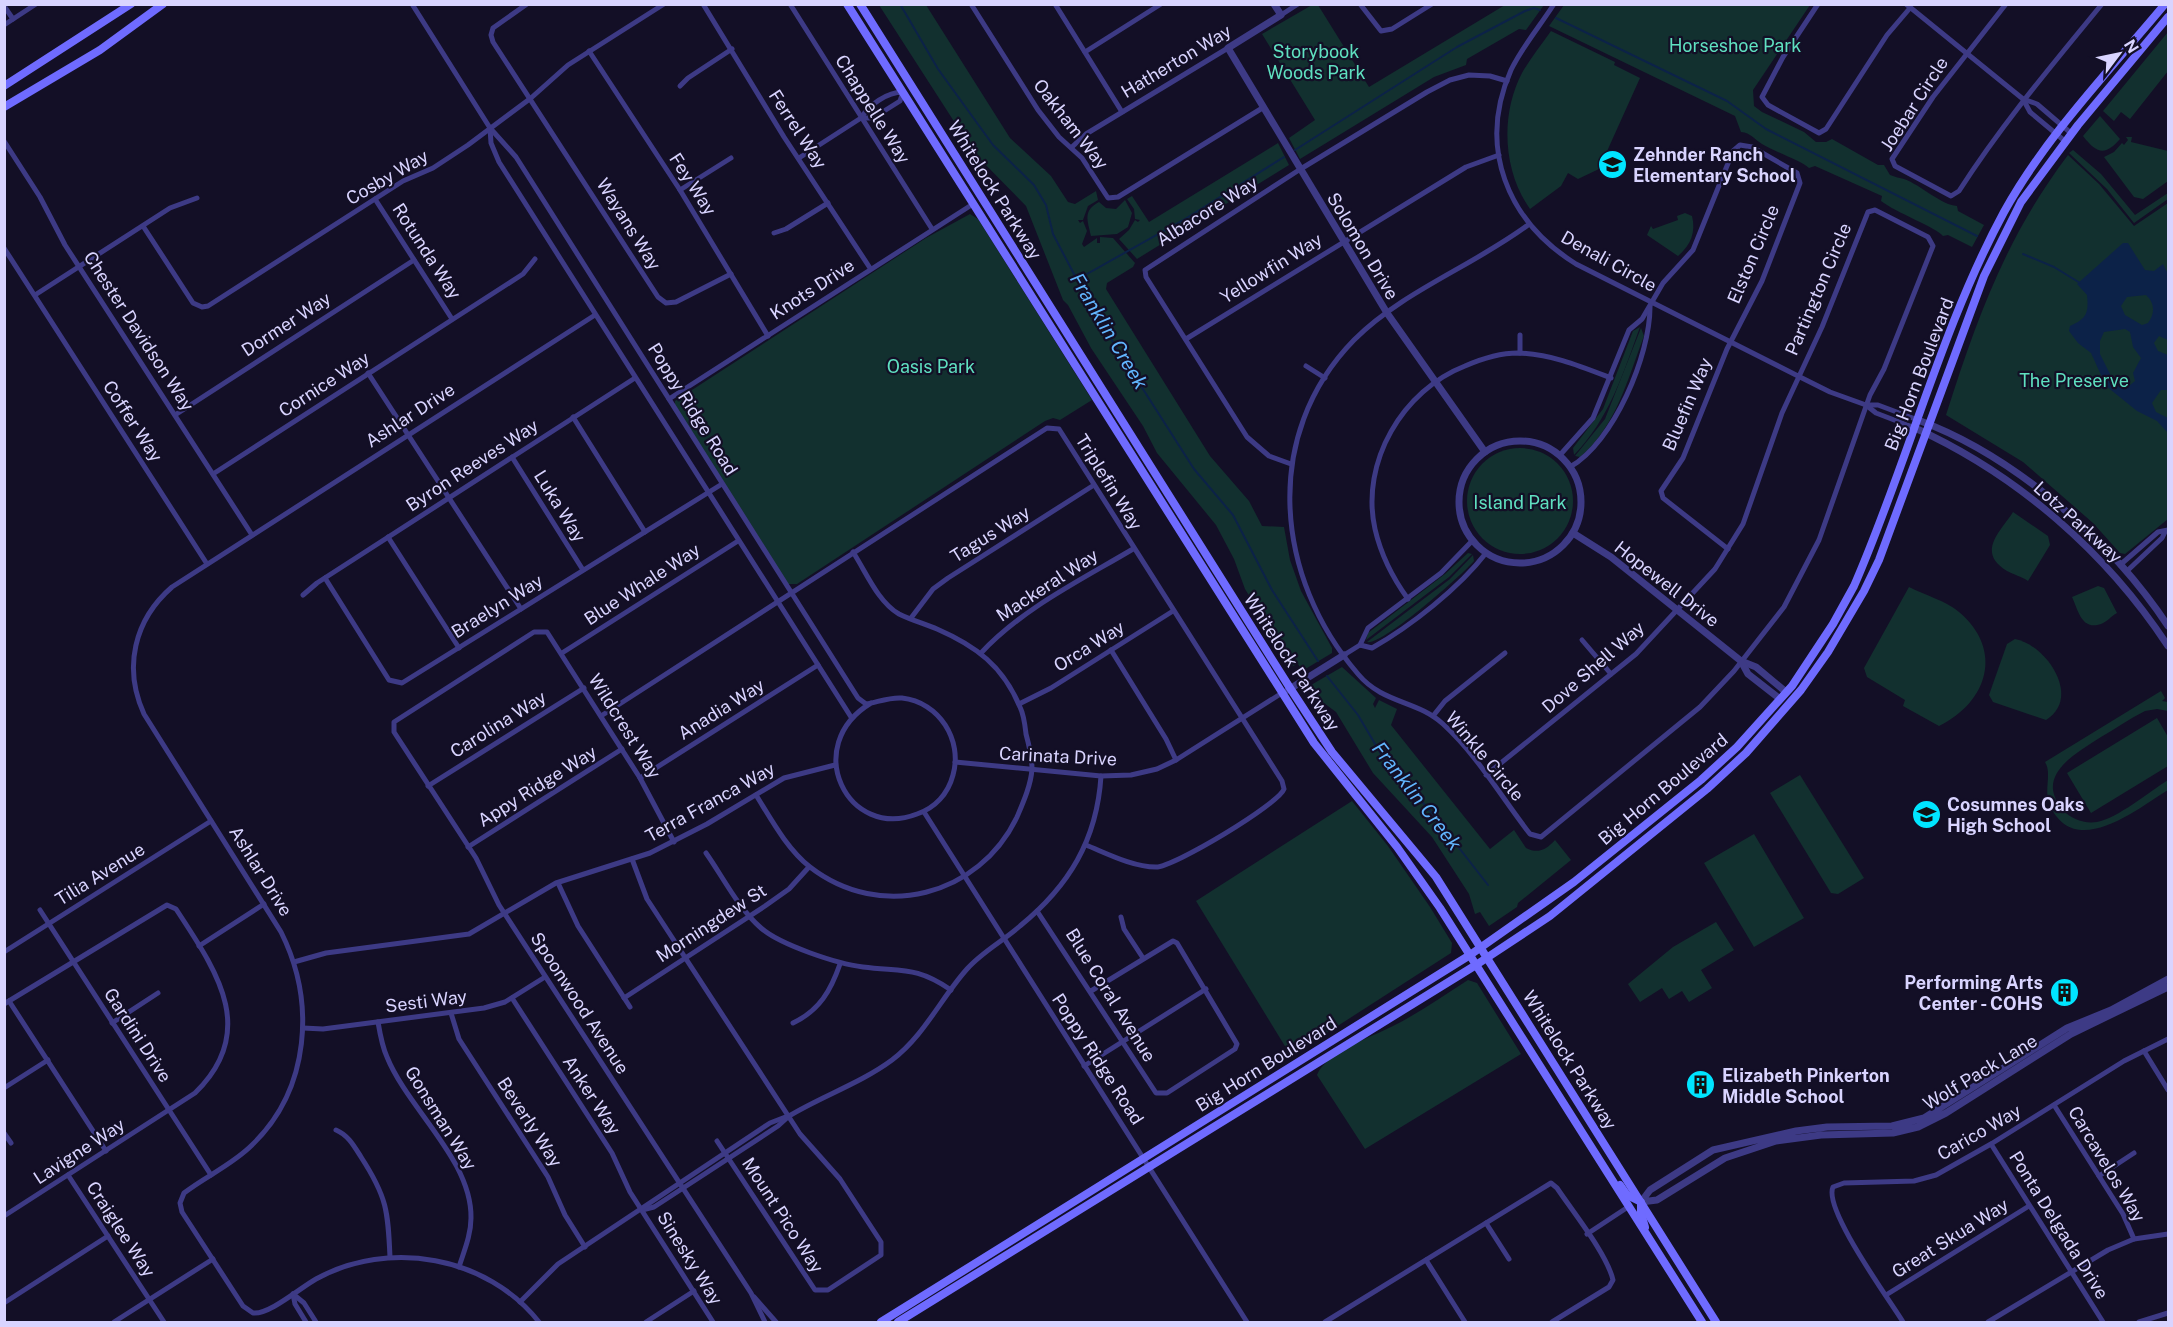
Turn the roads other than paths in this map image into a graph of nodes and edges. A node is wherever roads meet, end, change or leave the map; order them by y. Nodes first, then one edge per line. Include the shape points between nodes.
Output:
1 (36, 4) edge
2 (131, 4) edge
3 (163, 4) edge
4 (412, 4) edge
5 (527, 4) edge
6 (663, 4) edge
7 (703, 4) edge
8 (790, 4) edge
9 (847, 4) edge
10 (860, 4) edge
11 (971, 4) edge
12 (1055, 4) edge
13 (1161, 4) edge
14 (1274, 4) edge
15 (1298, 4) edge
16 (1360, 4) edge
17 (1432, 4) edge
18 (1554, 4) edge
19 (1818, 4) edge
20 (2006, 4) edge
21 (2102, 4) edge
22 (2165, 4) edge
23 (4, 6) edge
24 (1908, 6) edge
25 (1281, 15) junction
26 (2169, 17) edge
27 (13, 20) junction
28 (4, 25) edge
29 (1228, 48) junction
30 (732, 49) junction
31 (590, 51) junction
32 (1085, 52) junction
33 (1966, 53) junction
34 (1507, 81) junction
35 (4, 86) edge
36 (681, 86) dead end
37 (912, 87) junction
38 (903, 92) junction
39 (531, 98) junction
40 (2023, 99) junction
41 (4, 107) edge
42 (1264, 107) junction
43 (1122, 112) junction
44 (861, 118) junction
45 (2064, 127) junction
46 (490, 128) junction
47 (2072, 134) junction
48 (2058, 135) junction
49 (4, 141) edge
50 (2066, 142) junction
51 (1072, 147) junction
52 (1499, 155) junction
53 (731, 158) dead end
54 (799, 158) junction
55 (1299, 170) junction
56 (680, 190) junction
57 (197, 198) dead end
58 (375, 199) junction
59 (828, 202) junction
60 (973, 204) junction
61 (1528, 225) junction
62 (143, 226) junction
63 (932, 229) junction
64 (774, 233) dead end
65 (1344, 242) junction
66 (4, 248) edge
67 (535, 259) dead end
68 (414, 260) junction
69 (79, 267) junction
70 (870, 268) junction
71 (731, 274) junction
72 (35, 295) junction
73 (1651, 305) junction
74 (1387, 313) junction
75 (595, 315) junction
76 (453, 319) junction
77 (1520, 335) dead end
78 (768, 336) junction
79 (1186, 339) junction
80 (1730, 342) junction
81 (1520, 353) junction
82 (1306, 366) dead end
83 (368, 373) junction
84 (1797, 376) junction
85 (635, 378) junction
86 (1325, 378) junction
87 (1611, 378) junction
88 (1435, 381) junction
89 (669, 399) junction
90 (1866, 405) junction
91 (175, 415) junction
92 (573, 417) junction
93 (1918, 420) junction
94 (1928, 424) junction
95 (1915, 428) junction
96 (1925, 433) junction
97 (407, 435) junction
98 (1485, 452) junction
99 (1560, 455) junction
100 (512, 457) junction
101 (1291, 464) junction
102 (1570, 467) junction
103 (213, 474) junction
104 (722, 484) junction
105 (1094, 485) junction
106 (707, 493) junction
107 (450, 497) junction
108 (2167, 531) edge
109 (645, 532) junction
110 (1573, 533) junction
111 (252, 535) junction
112 (388, 537) junction
113 (738, 541) junction
114 (1472, 541) junction
115 (1133, 549) junction
116 (1728, 549) junction
117 (854, 552) junction
118 (1486, 553) junction
119 (207, 564) junction
120 (2120, 565) junction
121 (583, 570) junction
122 (2127, 571) junction
123 (326, 578) junction
124 (790, 592) junction
125 (303, 595) dead end
126 (1408, 598) junction
127 (777, 601) junction
128 (521, 609) junction
129 (1676, 610) junction
130 (1173, 611) junction
131 (911, 618) junction
132 (2169, 626) edge
133 (1582, 640) dead end
134 (1360, 645) junction
135 (2169, 646) edge
136 (459, 648) junction
137 (1111, 650) junction
138 (981, 652) junction
139 (562, 653) junction
140 (1505, 653) dead end
141 (1344, 655) junction
142 (1741, 661) junction
143 (818, 666) junction
144 (1611, 674) junction
145 (584, 688) junction
146 (1290, 688) junction
147 (1786, 692) junction
148 (1282, 693) junction
149 (1780, 699) junction
150 (871, 703) junction
151 (1019, 704) junction
152 (601, 716) junction
153 (1433, 716) junction
154 (851, 717) junction
155 (1243, 720) junction
156 (393, 725) joint
157 (622, 749) junction
158 (1176, 760) junction
159 (956, 762) junction
160 (835, 765) junction
161 (1032, 770) junction
162 (1486, 775) junction
163 (1101, 776) junction
164 (640, 778) junction
165 (428, 786) junction
166 (756, 795) junction
167 (924, 812) junction
168 (211, 821) junction
169 (674, 842) junction
170 (1086, 845) junction
171 (468, 847) junction
172 (706, 853) dead end
173 (632, 859) junction
174 (809, 867) junction
175 (964, 878) junction
176 (558, 883) junction
177 (264, 904) junction
178 (40, 910) dead end
179 (1038, 911) junction
180 (505, 914) junction
181 (749, 916) junction
182 (1121, 917) dead end
183 (49, 924) junction
184 (1004, 940) junction
185 (199, 946) junction
186 (1481, 947) junction
187 (4, 952) edge
188 (1470, 955) junction
189 (686, 958) junction
190 (1143, 958) junction
191 (1488, 958) junction
192 (72, 961) junction
193 (294, 962) junction
194 (840, 964) junction
195 (1476, 966) junction
196 (545, 977) junction
197 (2169, 979) edge
198 (2169, 987) edge
199 (1206, 989) junction
200 (951, 990) junction
201 (1091, 991) junction
202 (158, 993) dead end
203 (512, 998) junction
204 (624, 998) junction
205 (7, 1003) edge
206 (630, 1007) dead end
207 (451, 1013) junction
208 (378, 1022) junction
209 (112, 1023) junction
210 (794, 1023) dead end
211 (303, 1028) junction
212 (2169, 1039) edge
213 (1123, 1042) junction
214 (2144, 1051) junction
215 (48, 1060) junction
216 (1084, 1066) junction
217 (4, 1088) edge
218 (2169, 1090) edge
219 (2054, 1105) junction
220 (169, 1111) junction
221 (789, 1116) junction
222 (336, 1130) dead end
223 (4, 1133) edge
224 (1582, 1133) junction
225 (717, 1141) dead end
226 (11, 1143) dead end
227 (1991, 1144) junction
228 (106, 1151) junction
229 (724, 1152) junction
230 (2134, 1154) dead end
231 (729, 1159) junction
232 (1144, 1159) junction
233 (1149, 1167) junction
234 (68, 1175) junction
235 (211, 1175) junction
236 (2098, 1176) junction
237 (679, 1182) junction
238 (683, 1188) junction
239 (1641, 1202) junction
240 (2029, 1206) junction
241 (1629, 1207) junction
242 (642, 1210) junction
243 (4, 1216) edge
244 (1486, 1223) junction
245 (1587, 1233) junction
246 (2169, 1234) edge
247 (108, 1236) junction
248 (2134, 1239) junction
249 (1652, 1245) junction
250 (585, 1247) junction
251 (390, 1257) junction
252 (213, 1258) junction
253 (1509, 1259) dead end
254 (1426, 1260) junction
255 (459, 1267) junction
256 (2070, 1271) junction
257 (694, 1290) junction
258 (293, 1293) junction
259 (751, 1293) junction
260 (1886, 1295) junction
261 (149, 1300) junction
262 (520, 1302) junction
263 (4, 1303) edge
264 (2169, 1313) edge
265 (1998, 1316) junction
266 (1465, 1322) edge
267 (114, 1323) edge
268 (164, 1323) edge
269 (306, 1323) edge
270 (316, 1323) edge
271 (539, 1323) edge
272 (646, 1323) edge
273 (712, 1323) edge
274 (765, 1323) edge
275 (776, 1323) edge
276 (881, 1323) edge
277 (898, 1323) edge
278 (1247, 1323) edge
279 (1324, 1323) edge
280 (1552, 1323) edge
281 (1702, 1323) edge
282 (1716, 1323) edge
283 (1903, 1323) edge
284 (1988, 1323) edge
285 (2002, 1323) edge
286 (2103, 1323) edge
287 (2139, 1323) edge

1 - 27 street
2 - 35 main road
3 - 41 main road via 100,50
4 - 46 street, Poppy Ridge Road
5 - 39 street via 493,28 490,35
6 - 31 street, Cosby Way
7 - 30 street, Ferrel Way
8 - 44 street, Chappelle Way
9 - 38 main road, Whitelock Parkway
10 - 37 main road, Whitelock Parkway
11 - 51 street, Oakham Way via 1042,117
12 - 32 street
13 - 32 street
14 - 25 street
15 - 25 street, Hatherton Way
16 - 17 street via 1381,31 1392,29
18 - 34 street, Denali Circle via 1516,60
19 - 24 street via 1762,97 1768,105 1819,133 1827,129
20 - 33 street
21 - 40 street
22 - 45 main road, Big Horn Boulevard
23 - 27 street
24 - 33 street
25 - 29 street, Hatherton Way
26 - 47 main road, Big Horn Boulevard
27 - 28 street
29 - 42 street, Solomon Drive
29 - 43 street, Hatherton Way
30 - 36 street
30 - 54 street, Ferrel Way
31 - 39 street, Cosby Way via 568,64
31 - 56 street, Fey Way
32 - 43 street
33 - 40 street
33 - 40 street, Joebar Circle via 1892,159 1895,166 1951,196 1956,194
34 - 52 street, Denali Circle via 1497,117
34 - 55 street, Albacore Way via 1469,75 1450,80
37 - 38 street
37 - 146 main road, Whitelock Parkway
38 - 44 street via 894,92 867,109
38 - 44 street via 900,101 873,118
38 - 60 main road, Whitelock Parkway
39 - 46 street, Cosby Way
39 - 71 street, Wayans Way via 658,297 666,303 676,302
40 - 45 street via 2037,104
40 - 48 street via 2030,112
42 - 51 street, Oakham Way via 1113,200 1104,194
42 - 55 street, Solomon Drive
43 - 51 street, Hatherton Way
44 - 54 street
44 - 63 street, Chappelle Way
45 - 47 street
45 - 48 main road, Big Horn Boulevard
46 - 58 street, Cosby Way via 438,164
46 - 75 street, Poppy Ridge Road via 499,162
46 - 89 street, Poppy Ridge Road via 516,157
47 - 50 main road, Big Horn Boulevard
48 - 50 street
48 - 93 main road, Big Horn Boulevard via 2019,189 1986,246
49 - 69 street, Chester Davidson Way via 35,187
50 - 94 main road, Big Horn Boulevard via 2021,202 1995,251
52 - 61 street, Denali Circle via 1511,196
52 - 65 street, Yellowfin Way via 1466,167
53 - 56 street
54 - 59 street, Ferrel Way
55 - 65 street, Solomon Drive
55 - 79 street, Albacore Way via 1145,270
56 - 71 street, Fey Way
57 - 62 street
58 - 62 street, Cosby Way via 205,307 194,303
58 - 68 street, Rotunda Way
59 - 64 street
59 - 70 street, Ferrel Way
60 - 63 street, Knots Drive
60 - 148 main road, Whitelock Parkway
61 - 73 street, Denali Circle via 1557,253
61 - 74 street, Winkle Circle
62 - 69 street
63 - 70 street, Knots Drive
65 - 74 street, Solomon Drive
65 - 79 street, Yellowfin Way
66 - 72 street, Coffer Way
67 - 76 street, Cornice Way via 523,274
68 - 76 street, Rotunda Way
68 - 91 street, Dormer Way
69 - 72 street
69 - 91 street, Chester Davidson Way
70 - 78 street, Knots Drive
71 - 78 street, Fey Way
72 - 119 street, Coffer Way
73 - 80 street, Denali Circle
73 - 80 street, Elston Circle via 1663,283 1693,250 1733,151 1740,145 1752,147 1797,173 1800,183 1762,281
73 - 87 street via 1629,330
73 - 102 street via 1648,335 1617,416 1583,460
74 - 86 street, Winkle Circle via 1354,340
74 - 88 street, Solomon Drive
75 - 85 street, Poppy Ridge Road
75 - 97 street, Ashlar Drive
76 - 83 street, Cornice Way
77 - 81 street
78 - 89 street, Knots Drive
79 - 101 street, Albacore Way via 1247,437 1269,456
80 - 84 street, Denali Circle
80 - 116 street, Bluefin Way via 1683,458 1660,491 1663,498
81 - 87 street via 1566,361
81 - 88 street via 1482,359
82 - 86 street
83 - 97 street
83 - 103 street, Cornice Way
84 - 90 street, Denali Circle
84 - 90 street, Partington Circle via 1822,327 1857,234 1868,212 1875,210 1929,237 1933,246
84 - 116 street, Dove Shell Way via 1743,524
85 - 92 street, Byron Reeves Way
85 - 106 street, Poppy Ridge Road
86 - 101 street, Winkle Circle via 1306,415
87 - 99 street via 1593,418
88 - 98 street, Solomon Drive
88 - 126 street via 1402,413 1385,442 1372,499 1374,527 1385,561
89 - 104 street, Poppy Ridge Road
90 - 93 street, Denali Circle via 1878,405
90 - 95 street, Denali Circle
90 - 142 street, Winkle Circle via 1808,563 1776,619
91 - 103 street, Chester Davidson Way
92 - 100 street, Byron Reeves Way
92 - 109 street
93 - 94 street, Lotz Parkway
93 - 95 main road, Big Horn Boulevard
94 - 96 main road, Big Horn Boulevard
94 - 120 street, Lotz Parkway via 2016,474 2086,530
95 - 96 street, Lotz Parkway
95 - 147 main road, Big Horn Boulevard via 1854,586
96 - 135 street, Lotz Parkway via 1984,467 2052,514 2114,574
96 - 191 main road, Big Horn Boulevard via 1879,560 1864,591 1801,690 1746,753 1707,789 1544,920
97 - 107 street
97 - 111 street, Ashlar Drive
98 - 99 street via 1498,445 1524,441 1543,445
98 - 114 street via 1468,470 1460,493 1462,521
99 - 102 street
100 - 107 street, Byron Reeves Way
100 - 121 street, Luka Way
101 - 141 street, Winkle Circle via 1290,522 1300,571 1318,613
102 - 110 street via 1578,482 1581,503
103 - 111 street, Chester Davidson Way
104 - 106 street, Braelyn Way
104 - 124 street, Poppy Ridge Road
105 - 115 street, Triplefin Way
105 - 117 street, Triplefin Way via 1059,429 1047,428
105 - 131 street, Tagus Way via 948,578 933,589
106 - 109 street, Braelyn Way
106 - 113 street, Poppy Ridge Road
107 - 112 street, Byron Reeves Way
107 - 128 street
108 - 120 street via 2158,532
108 - 122 street
109 - 121 street, Braelyn Way
110 - 118 street via 1556,551 1531,561 1508,561
110 - 129 street, Hopewell Drive via 1611,556
111 - 119 street, Ashlar Drive
112 - 123 street, Byron Reeves Way
112 - 136 street
113 - 127 street, Poppy Ridge Road
113 - 139 street, Blue Whale Way
114 - 118 street
114 - 126 street via 1442,573
115 - 130 street, Triplefin Way
115 - 138 street, Mackeral Way via 1028,612
116 - 129 street, Dove Shell Way via 1715,569
117 - 124 street, Triplefin Way
117 - 131 street via 885,603
118 - 134 street via 1453,588 1389,638 1372,648
119 - 168 street, Ashlar Drive via 172,587 152,607 136,641 132,670 144,714
120 - 122 street, Lotz Parkway
121 - 128 street, Braelyn Way
122 - 132 street, Lotz Parkway
123 - 125 street, Byron Reeves Way
123 - 136 street, Braelyn Way via 394,683 405,682
124 - 127 street, Triplefin Way
124 - 150 street, Poppy Ridge Road via 858,698
126 - 134 street via 1368,628
127 - 143 street, Poppy Ridge Road
127 - 152 street, Triplefin Way
128 - 136 street, Braelyn Way
129 - 142 street, Hopewell Drive
129 - 144 street, Dove Shell Way via 1653,637
130 - 137 street, Orca Way
130 - 155 street, Triplefin Way
131 - 138 street
133 - 144 street
134 - 141 street
137 - 151 street, Orca Way
137 - 158 street
138 - 151 street via 993,663
139 - 145 street, Wildcrest Way
139 - 156 street, Wildcrest Way via 551,636 544,631 534,632 398,718
140 - 153 street via 1445,701
141 - 146 street
141 - 153 street, Winkle Circle via 1372,688 1386,698
142 - 147 street, Hopewell Drive via 1756,667
142 - 149 street, Hopewell Drive via 1748,674
142 - 162 street, Winkle Circle via 1682,725 1541,837 1530,834
143 - 154 street, Poppy Ridge Road
143 - 164 street, Anadia Way
144 - 162 street, Dove Shell Way
145 - 152 street, Wildcrest Way
145 - 165 street, Carolina Way
146 - 148 street
146 - 186 main road, Whitelock Parkway via 1332,752 1436,877
147 - 149 main road, Big Horn Boulevard
148 - 155 street, Carinata Drive
148 - 188 main road, Whitelock Parkway via 1314,743 1396,848
149 - 186 main road, Big Horn Boulevard via 1701,780 1574,882
150 - 154 street
150 - 159 street via 901,698 929,709 949,732
151 - 161 street
152 - 157 street, Wildcrest Way
153 - 162 street, Winkle Circle
154 - 160 street via 838,738
155 - 158 street, Carinata Drive
155 - 170 street, Triplefin Way via 1282,781 1284,789 1277,799 1177,861 1157,867 1128,862
156 - 165 street, Spoonwood Avenue
157 - 164 street, Wildcrest Way
157 - 171 street, Appy Ridge Way
158 - 163 street, Carinata Drive via 1131,775
159 - 161 street, Carinata Drive
159 - 167 street via 945,793
160 - 166 street, Terra Franca Way via 792,775
160 - 167 street via 841,785 862,809 893,819
161 - 163 street, Carinata Drive
161 - 175 street via 1010,832 992,856
163 - 170 street, Mount Pico Way
164 - 169 street, Wildcrest Way
165 - 171 street, Spoonwood Avenue
166 - 169 street, Terra Franca Way
166 - 174 street via 781,836
167 - 175 street, Poppy Ridge Road
168 - 177 street, Ashlar Drive
168 - 183 street, Tilia Avenue
169 - 173 street, Terra Franca Way
170 - 179 street, Mount Pico Way via 1056,893
171 - 180 street, Spoonwood Avenue
172 - 181 street
173 - 176 street, Terra Franca Way
173 - 189 street, Mount Pico Way via 645,894
174 - 175 street via 841,885 874,895 914,896
174 - 181 street, Morningdew St via 789,889
175 - 184 street, Poppy Ridge Road
176 - 180 street, Terra Franca Way
176 - 204 street via 578,926
177 - 185 street
177 - 193 street, Ashlar Drive
178 - 183 street, Gardini Drive
179 - 184 street, Mount Pico Way
179 - 201 street, Blue Coral Avenue
180 - 193 street, Terra Franca Way via 477,931 454,938 326,953
180 - 196 street, Spoonwood Avenue
181 - 189 street, Morningdew St
181 - 194 street via 763,930
182 - 190 street via 1124,929
183 - 187 street, Tilia Avenue
183 - 192 street, Gardini Drive
184 - 200 street, Mount Pico Way via 974,962
184 - 216 street, Poppy Ridge Road
185 - 192 street, Lavigne Way via 176,909 167,905
185 - 220 street, Lavigne Way via 223,990 227,1032 220,1057 207,1080
186 - 188 main road, Big Horn Boulevard
186 - 191 main road, Whitelock Parkway
188 - 195 main road, Whitelock Parkway
188 - 232 main road, Big Horn Boulevard
189 - 204 street, Morningdew St
189 - 221 street, Mount Pico Way
190 - 199 street via 1173,941
190 - 201 street
191 - 195 main road, Big Horn Boulevard
191 - 239 main road, Whitelock Parkway
192 - 205 street
192 - 209 street, Gardini Drive
193 - 211 street, Ashlar Drive via 302,992
194 - 200 street via 913,970 931,976
194 - 210 street via 831,990 815,1009
195 - 224 main road, Whitelock Parkway
195 - 233 main road, Big Horn Boulevard
196 - 203 street, Sesti Way
196 - 237 street, Spoonwood Avenue
197 - 239 street, Wolf Pack Lane via 2067,1028 1924,1118 1892,1126 1796,1131 1713,1150 1650,1190
198 - 239 street, Wolf Pack Lane via 2071,1034 1918,1127 1893,1133 1821,1135 1765,1144 1717,1162 1657,1200
199 - 213 street
199 - 213 street, Blue Coral Avenue via 1237,1044 1235,1049 1161,1094 1153,1089
200 - 221 street, Mount Pico Way via 894,1058
201 - 213 street, Blue Coral Avenue
202 - 209 street
203 - 207 street, Sesti Way via 492,1007
203 - 242 street, Anker Way via 612,1153
204 - 206 street
205 - 215 street
207 - 208 street, Sesti Way
207 - 250 street, Beverly Way via 459,1039 549,1177 565,1215
208 - 211 street, Sesti Way
208 - 255 street, Gonsman Way via 390,1065 458,1171 467,1192 471,1225
209 - 220 street, Gardini Drive
211 - 235 street, Ashlar Drive via 296,1072 274,1118 246,1150
212 - 214 street, Carico Way
213 - 216 street
214 - 218 street
214 - 219 street, Carico Way
215 - 217 street
215 - 228 street
216 - 232 street, Poppy Ridge Road
219 - 227 street, Carico Way
219 - 236 street, Carcavelos Way
220 - 228 street, Lavigne Way
220 - 235 street, Gardini Drive
221 - 229 street, Mount Pico Way via 775,1120
221 - 231 street, Mount Pico Way
221 - 231 street, Mount Pico Way via 803,1139 840,1179 881,1242 882,1252 877,1259 828,1290 815,1290
222 - 251 street via 350,1141 384,1197
223 - 226 street
224 - 239 main road via 1628,1195
224 - 241 main road, Whitelock Parkway
225 - 229 street, Mount Pico Way
227 - 240 street, Ponta Delgada Drive
227 - 260 street, Carico Way via 1950,1168 1914,1181 1844,1183 1833,1187 1834,1212
228 - 234 street, Lavigne Way
229 - 231 street, Mount Pico Way
229 - 237 street, Mount Pico Way
230 - 236 street
231 - 238 street, Mount Pico Way
232 - 233 street, Poppy Ridge Road
232 - 276 main road, Big Horn Boulevard
233 - 277 main road, Big Horn Boulevard
233 - 278 street, Poppy Ridge Road
234 - 243 street, Lavigne Way
234 - 247 street, Craiglee Way
235 - 252 street, Ashlar Drive via 184,1193 180,1203
236 - 248 street, Carcavelos Way
237 - 238 street, Spoonwood Avenue
237 - 242 street, Mount Pico Way
238 - 242 street, Mount Pico Way via 651,1209
238 - 259 street, Spoonwood Avenue
239 - 249 main road via 1641,1217
239 - 282 main road, Whitelock Parkway
240 - 256 street, Ponta Delgada Drive
240 - 260 street, Great Skua Way
241 - 245 street
241 - 249 main road, Whitelock Parkway
242 - 250 street
242 - 257 street, Sinesky Way
244 - 245 street via 1551,1183
244 - 253 street
244 - 254 street
245 - 280 street via 1613,1280 1609,1287
246 - 248 street
247 - 261 street, Craiglee Way
247 - 263 street
248 - 256 street
249 - 281 main road, Whitelock Parkway
250 - 262 street via 552,1269
251 - 255 street, Ashlar Drive via 423,1258
251 - 258 street, Ashlar Drive via 335,1270
252 - 258 street, Ashlar Drive via 250,1312 263,1312
252 - 261 street
254 - 266 street
254 - 279 street
255 - 262 street, Ashlar Drive via 495,1284
256 - 265 street
256 - 286 street, Ponta Delgada Drive
257 - 272 street
257 - 273 street, Sinesky Way
258 - 269 street
258 - 270 street
259 - 274 street, Spoonwood Avenue
259 - 275 street, Spoonwood Avenue
260 - 283 street, Carico Way
261 - 267 street
261 - 268 street, Craiglee Way
262 - 271 street, Ashlar Drive
264 - 287 street
265 - 284 street
265 - 285 street

